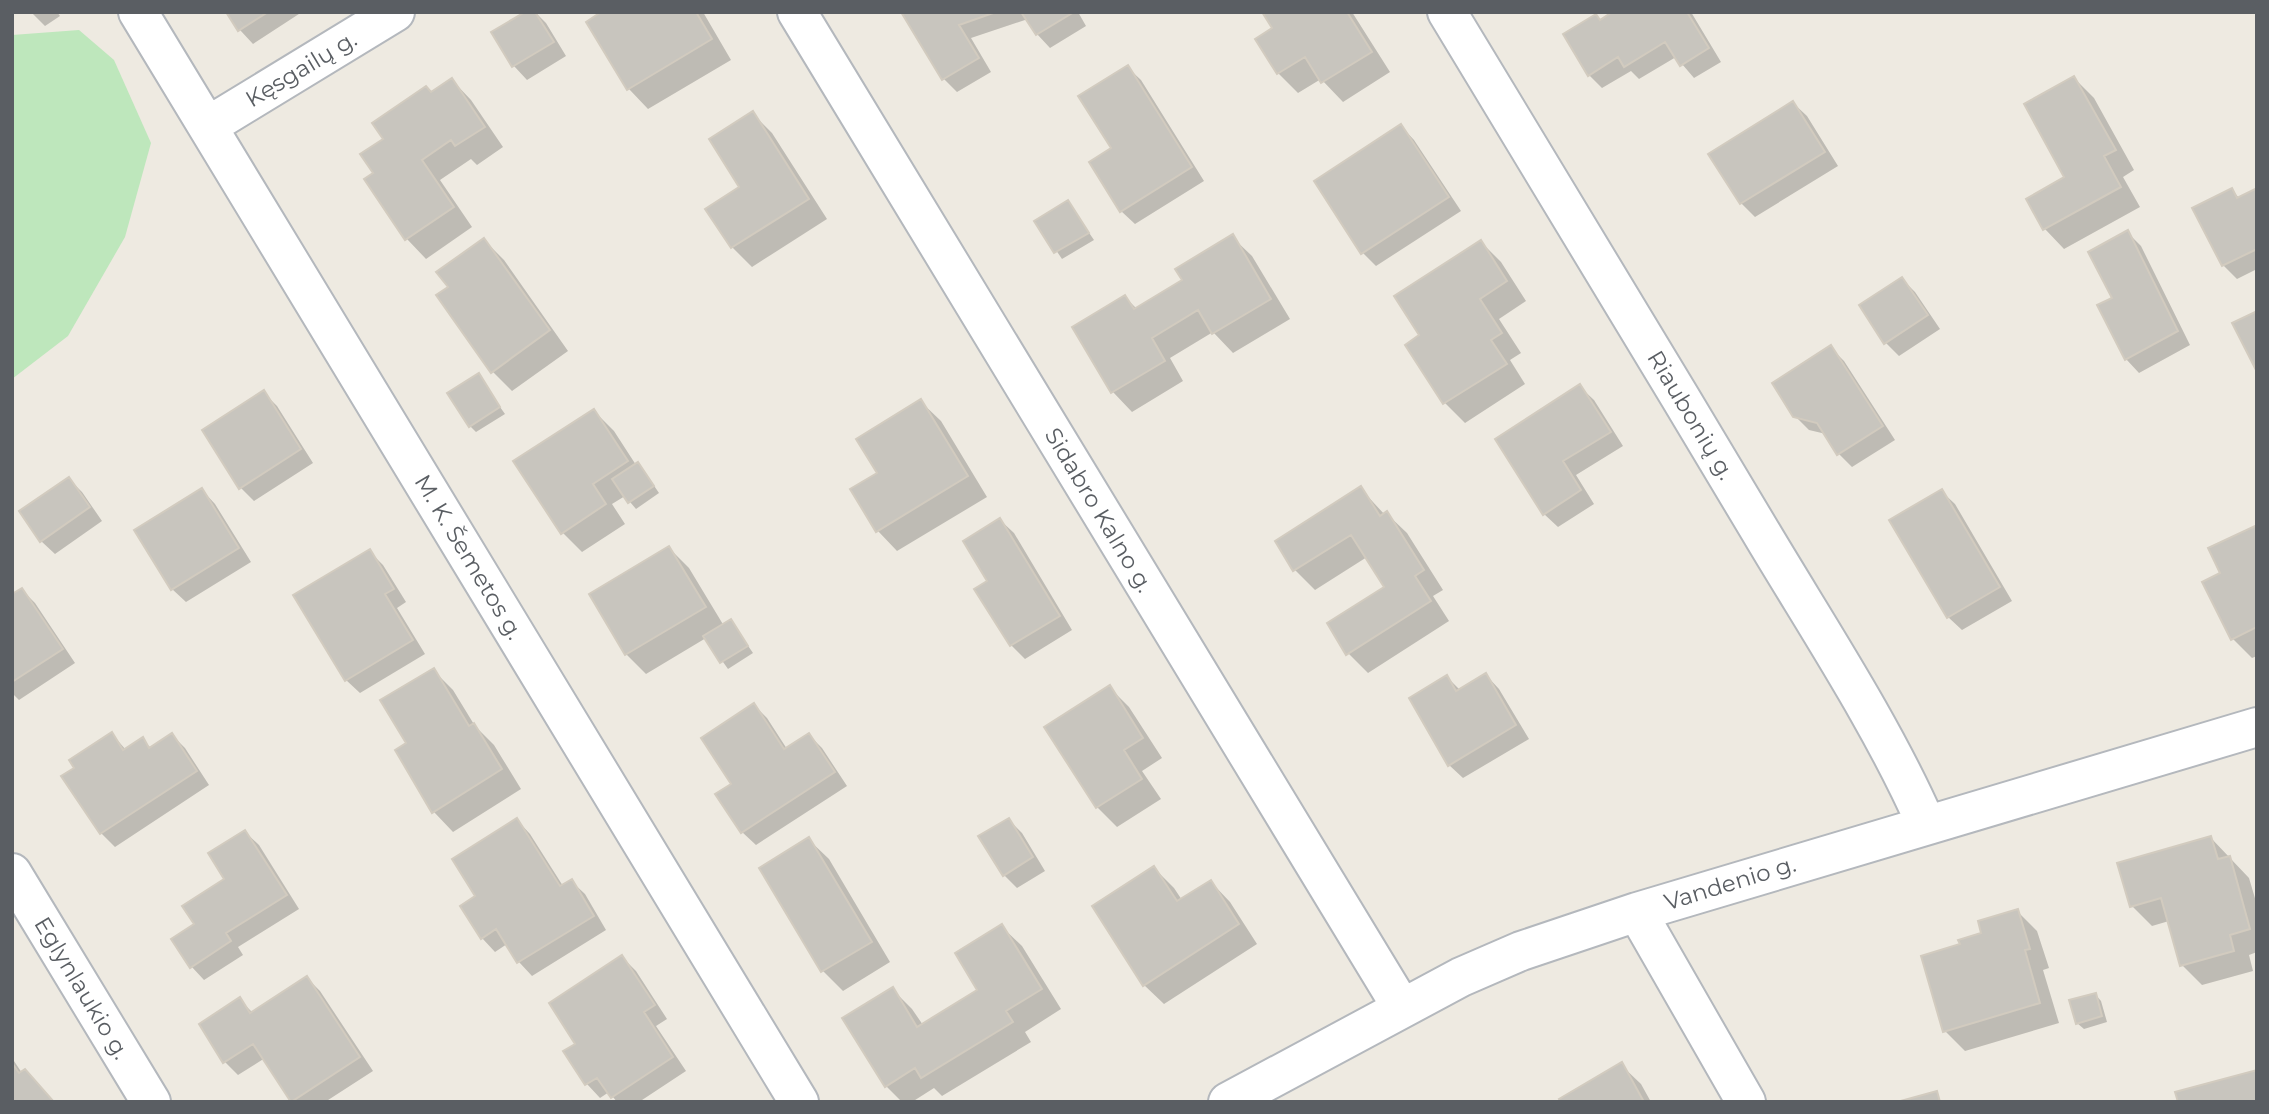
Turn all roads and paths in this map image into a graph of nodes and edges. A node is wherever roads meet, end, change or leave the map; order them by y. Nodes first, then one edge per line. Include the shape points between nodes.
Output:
1 (138, 12) edge
2 (395, 12) edge
3 (797, 12) edge
4 (1447, 12) edge
5 (208, 126) junction
6 (2257, 727) edge
7 (1926, 824) junction
8 (12, 873) edge
9 (1637, 912) junction
10 (1402, 1008) junction
11 (151, 1102) edge
12 (799, 1102) edge
13 (1228, 1102) edge
14 (1746, 1102) edge

1 - 5 street, M. K. Šemetos g.
2 - 5 street, Kęsgailų g.
3 - 10 street, Sidabro Kalno g.
4 - 7 street, Riaubonių g. via 1831,650
5 - 12 street, M. K. Šemetos g.
6 - 7 street, Vandenio g.
7 - 9 street, Vandenio g.
8 - 11 street, Eglynlaukio g.
9 - 10 street, Vandenio g. via 1521,951
9 - 14 street
10 - 13 street, Vandenio g.

